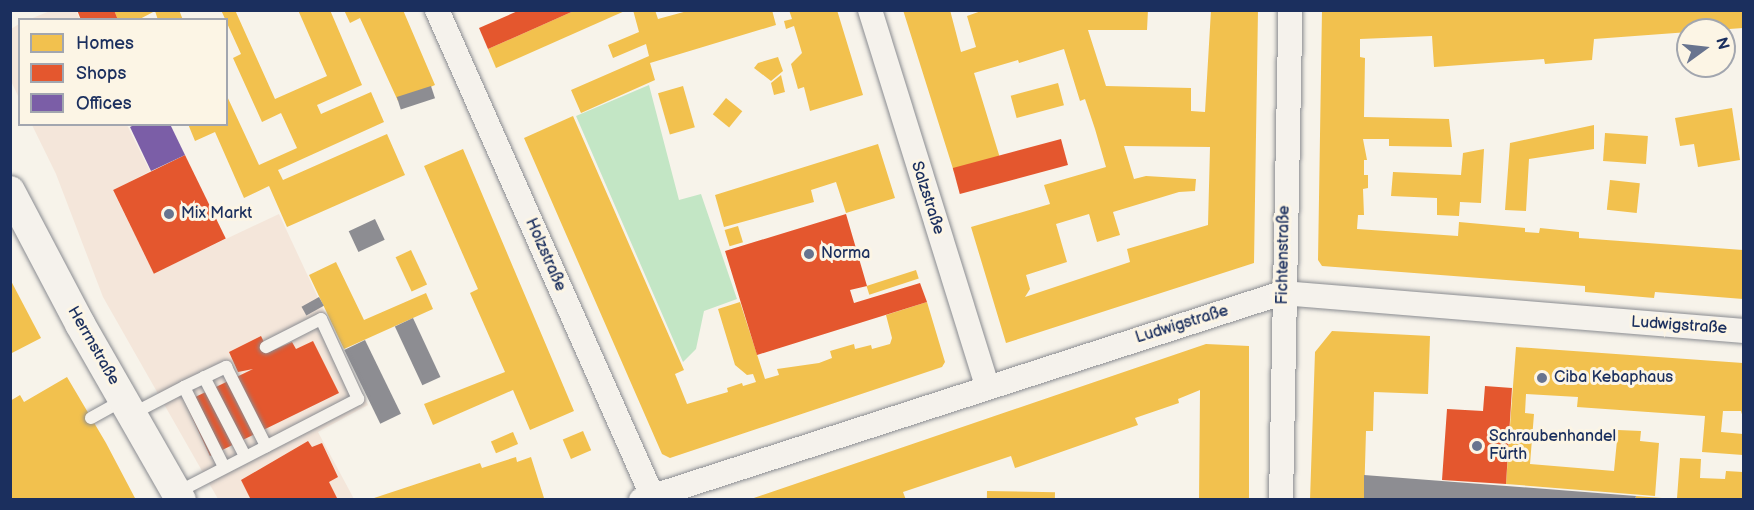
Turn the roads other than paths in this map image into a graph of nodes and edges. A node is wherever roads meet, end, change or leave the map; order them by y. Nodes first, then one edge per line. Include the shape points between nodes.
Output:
1 (437, 10) edge
2 (870, 10) edge
3 (1290, 10) edge
4 (10, 191) edge
5 (1282, 293) junction
6 (1743, 331) edge
7 (266, 347) dead end
8 (204, 377) junction
9 (987, 385) junction
10 (184, 387) junction
11 (128, 407) junction
12 (91, 418) dead end
13 (266, 446) junction
14 (245, 456) junction
15 (225, 467) junction
16 (179, 496) edge
17 (649, 498) edge
18 (1281, 500) edge

1 - 17 street, Holzstraße
2 - 9 street, Salzstraße
3 - 5 street, Fichtenstraße
4 - 11 street, Herrnstraße
5 - 6 street, Ludwigstraße
5 - 9 street, Ludwigstraße
5 - 18 street, Fichtenstraße
7 - 13 lane via 321,319 358,399
8 - 10 lane
8 - 13 lane via 230,365
8 - 14 lane
9 - 17 street, Ludwigstraße
10 - 11 lane
10 - 15 lane
11 - 12 lane
11 - 16 street, Herrnstraße
13 - 14 lane
14 - 15 lane
15 - 16 lane

